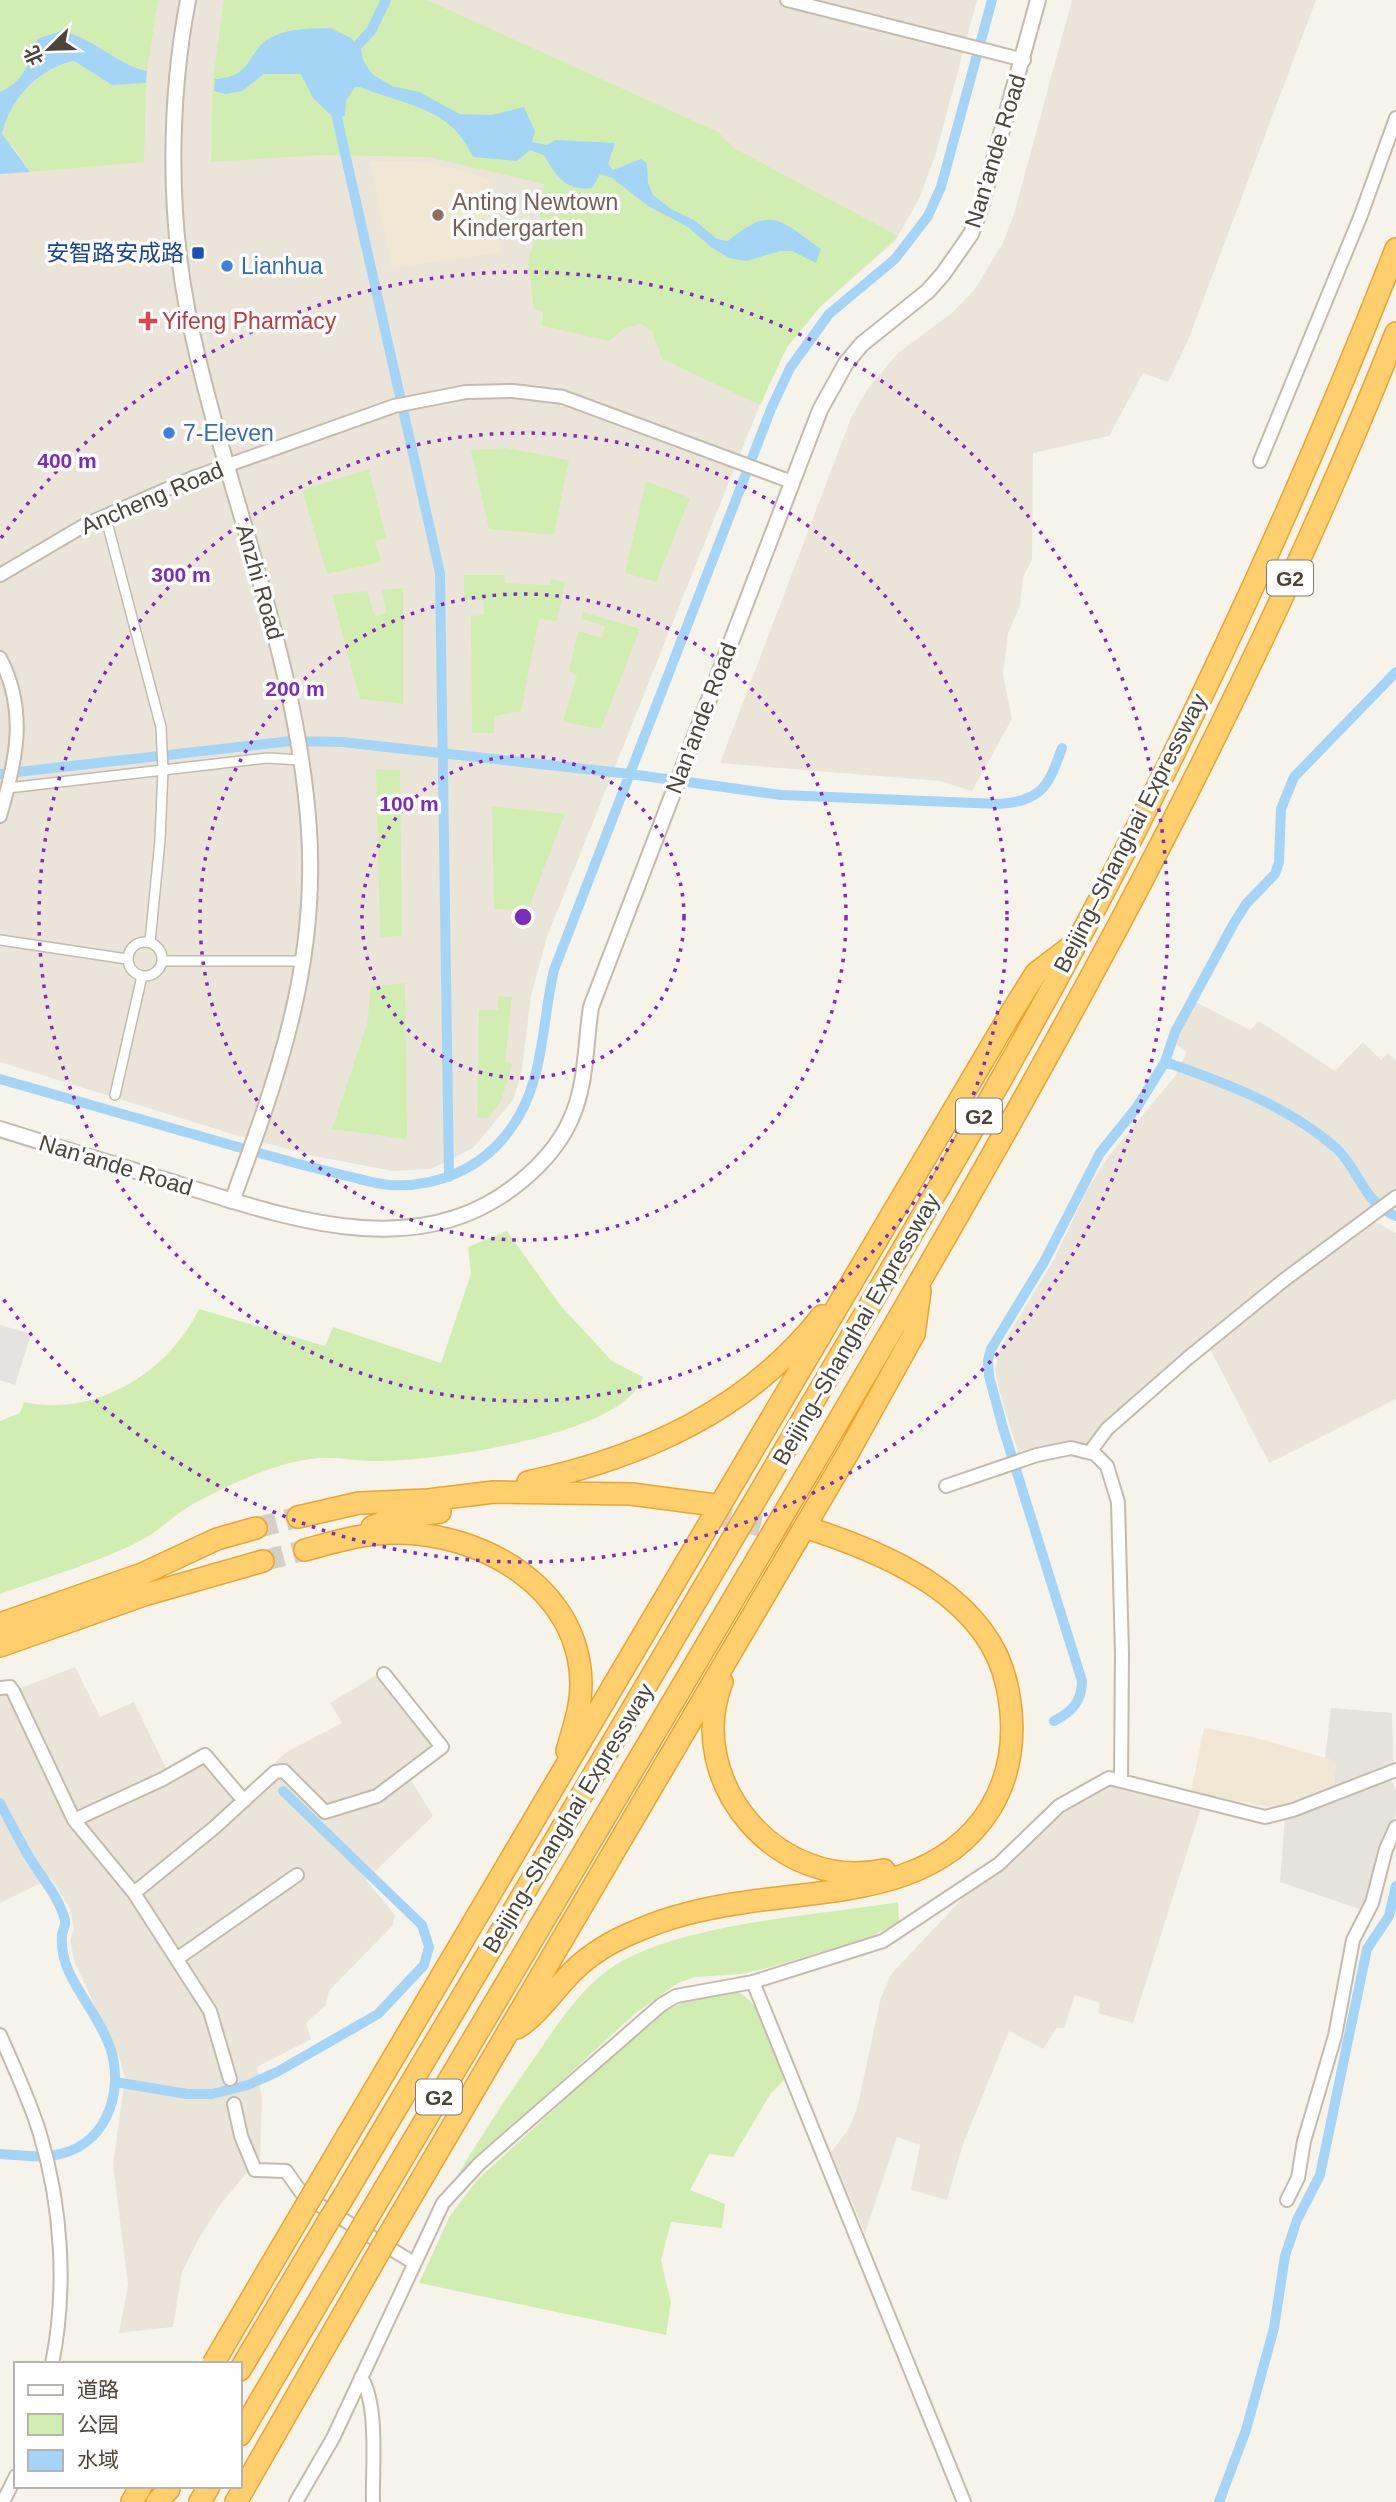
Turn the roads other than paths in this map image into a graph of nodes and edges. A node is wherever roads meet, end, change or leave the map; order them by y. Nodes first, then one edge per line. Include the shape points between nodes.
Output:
1 (188, 0) edge
2 (787, 0) edge
3 (1038, 0) edge
4 (1024, 60) junction
5 (1396, 118) edge
6 (1396, 249) edge
7 (1396, 333) edge
8 (1260, 461) dead end
9 (226, 466) junction
10 (792, 482) junction
11 (106, 515) junction
12 (0, 575) edge
13 (0, 658) edge
14 (301, 756) junction
15 (164, 765) junction
16 (10, 783) junction
17 (0, 816) edge
18 (0, 940) edge
19 (150, 942) junction
20 (1077, 942) junction
21 (127, 959) junction
22 (163, 961) junction
23 (305, 961) junction
24 (142, 976) junction
25 (116, 1095) dead end
26 (0, 1130) edge
27 (1393, 1199) edge
28 (232, 1201) junction
29 (922, 1281) junction
30 (847, 1294) junction
31 (1090, 1452) junction
32 (946, 1486) dead end
33 (494, 1492) junction
34 (298, 1517) tunnel mouth
35 (256, 1528) tunnel mouth
36 (812, 1535) tunnel mouth
37 (343, 1539) junction
38 (305, 1550) tunnel mouth
39 (263, 1561) tunnel mouth
40 (750, 1622) junction
41 (0, 1624) edge
42 (0, 1646) edge
43 (384, 1674) dead end
44 (0, 1688) edge
45 (1006, 1757) junction
46 (565, 1770) junction
47 (1395, 1773) edge
48 (1121, 1780) junction
49 (244, 1801) junction
50 (74, 1820) junction
51 (1396, 1827) edge
52 (297, 1875) dead end
53 (134, 1894) junction
54 (178, 1958) junction
55 (753, 1982) junction
56 (506, 2034) junction
57 (0, 2035) edge
58 (230, 2079) dead end
59 (234, 2104) dead end
60 (1287, 2200) dead end
61 (414, 2263) junction
62 (52, 2362) edge
63 (214, 2362) edge
64 (242, 2367) edge
65 (361, 2377) junction
66 (242, 2432) edge
67 (14, 2480) edge
68 (3, 2502) edge
69 (236, 2502) edge
70 (296, 2502) edge
71 (373, 2502) edge
72 (964, 2502) edge

1 - 9 street, Anzhi Road via 174,152 179,253 188,312
2 - 4 street
3 - 4 street, Nan'ande Road
4 - 10 street, Nan'ande Road via 971,234 928,291 881,327 846,363 820,410
5 - 8 street
6 - 20 highway, Beijing–Shanghai Expressway / G2 via 1297,488 1148,806
7 - 29 highway, Beijing–Shanghai Expressway / G2 via 1326,501 1154,863
9 - 10 street, Ancheng Road via 394,406 491,391 563,397
9 - 11 street, Ancheng Road
9 - 14 street, Anzhi Road via 267,603
10 - 28 street, Nan'ande Road via 591,1007 584,1078 571,1120 556,1146 536,1169 478,1211 414,1228 367,1230 323,1224
11 - 12 street, Ancheng Road
11 - 15 street via 161,727
13 - 16 street via 14,686 19,716
14 - 15 street
14 - 23 street, Anzhi Road via 310,870
15 - 16 street
15 - 19 street
16 - 17 street
18 - 21 street
19 - 21 street via 135,945
19 - 22 street via 162,953
20 - 30 highway via 1036,973
20 - 64 highway, Beijing–Shanghai Expressway / G2, bridge via 909,1240
21 - 24 street via 130,969
22 - 23 street
22 - 24 street via 159,971
23 - 28 street, Anzhi Road via 297,1004
24 - 25 street
26 - 28 street, Nan'ande Road
27 - 31 street via 1188,1358 1107,1429
29 - 40 highway via 914,1334
29 - 66 highway, Beijing–Shanghai Expressway / G2, bridge
30 - 33 highway via 763,1378 688,1428 605,1464
30 - 46 highway
31 - 32 street via 1071,1448
31 - 48 street via 1107,1466 1118,1502
33 - 34 highway via 359,1503
33 - 37 highway via 631,1494 713,1509 548,1502 390,1519
35 - 41 highway via 216,1539 142,1574
36 - 45 highway via 911,1580 949,1607 980,1642 1007,1706
37 - 38 highway
37 - 46 highway via 392,1532 454,1539 483,1549 532,1579 567,1626 578,1654 578,1713
39 - 42 highway via 144,1595
40 - 45 highway via 716,1702 713,1737 723,1781 743,1818 793,1857 834,1870 879,1871 942,1847 987,1796
40 - 56 highway
43 - 49 street via 443,1747 377,1796 325,1812 280,1770
44 - 50 street via 13,1691
45 - 56 highway via 1006,1776 982,1822 926,1867 881,1882 756,1900 639,1930 575,1969 529,2020
46 - 63 highway, bridge
47 - 48 street via 1265,1816
48 - 55 street via 1109,1778 1059,1806 999,1864 902,1931 855,1952
49 - 50 street via 205,1755
49 - 53 street
50 - 53 street
51 - 60 street via 1367,1915 1353,1940 1322,2088 1304,2141 1298,2178
52 - 54 street
53 - 54 street
54 - 58 street via 216,2024
55 - 61 street via 676,1996 633,2026 458,2184 431,2224
55 - 72 street
56 - 69 highway, bridge
57 - 62 street via 48,2166 60,2261
59 - 61 street via 255,2170 286,2171 303,2195
61 - 65 street
65 - 70 street
65 - 71 street via 368,2389 371,2414
67 - 68 street

